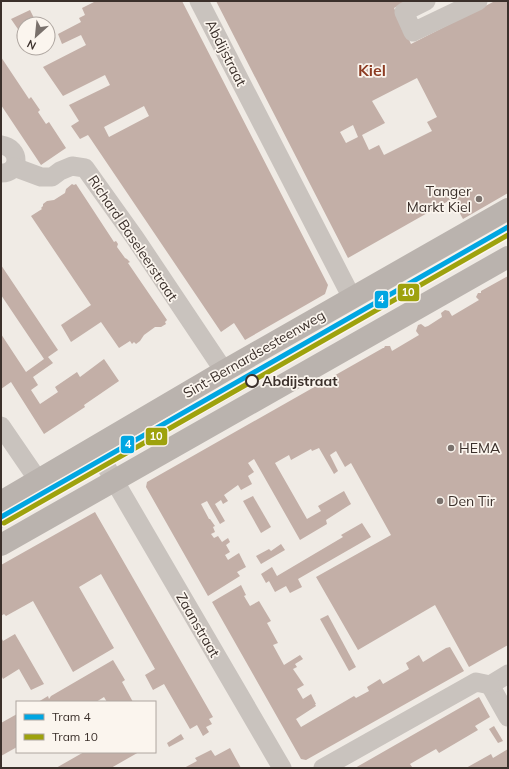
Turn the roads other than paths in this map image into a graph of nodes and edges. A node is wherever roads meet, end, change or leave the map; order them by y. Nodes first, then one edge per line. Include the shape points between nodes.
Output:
1 (199, 1) edge
2 (426, 1) edge
3 (478, 1) edge
4 (1, 145) edge
5 (8, 170) edge
6 (508, 209) edge
7 (508, 233) edge
8 (508, 257) edge
9 (352, 298) junction
10 (224, 371) junction
11 (1, 426) edge
12 (104, 464) junction
13 (38, 480) junction
14 (1, 502) edge
15 (1, 523) edge
16 (1, 545) edge
17 (508, 674) edge
18 (490, 685) junction
19 (508, 717) edge
20 (278, 766) edge
21 (323, 768) edge

1 - 9 street, Abdijstraat
2 - 3 street via 404,12 413,32
4 - 5 street, Richard Baseleerstraat via 8,146 15,153 16,163
5 - 10 street, Richard Baseleerstraat via 52,177 72,166 85,168
6 - 9 street, Sint-Bernardsesteenweg
7 - 12 lane
8 - 12 street, Sint-Bernardsesteenweg
9 - 10 street, Sint-Bernardsesteenweg
10 - 12 street, Sint-Bernardsesteenweg via 129,428
11 - 13 street
12 - 13 street, Sint-Bernardsesteenweg
12 - 15 lane
12 - 16 street, Sint-Bernardsesteenweg
12 - 20 street, Zaanstraat
13 - 14 street, Sint-Bernardsesteenweg
17 - 18 street
18 - 19 street
18 - 21 street via 476,682

